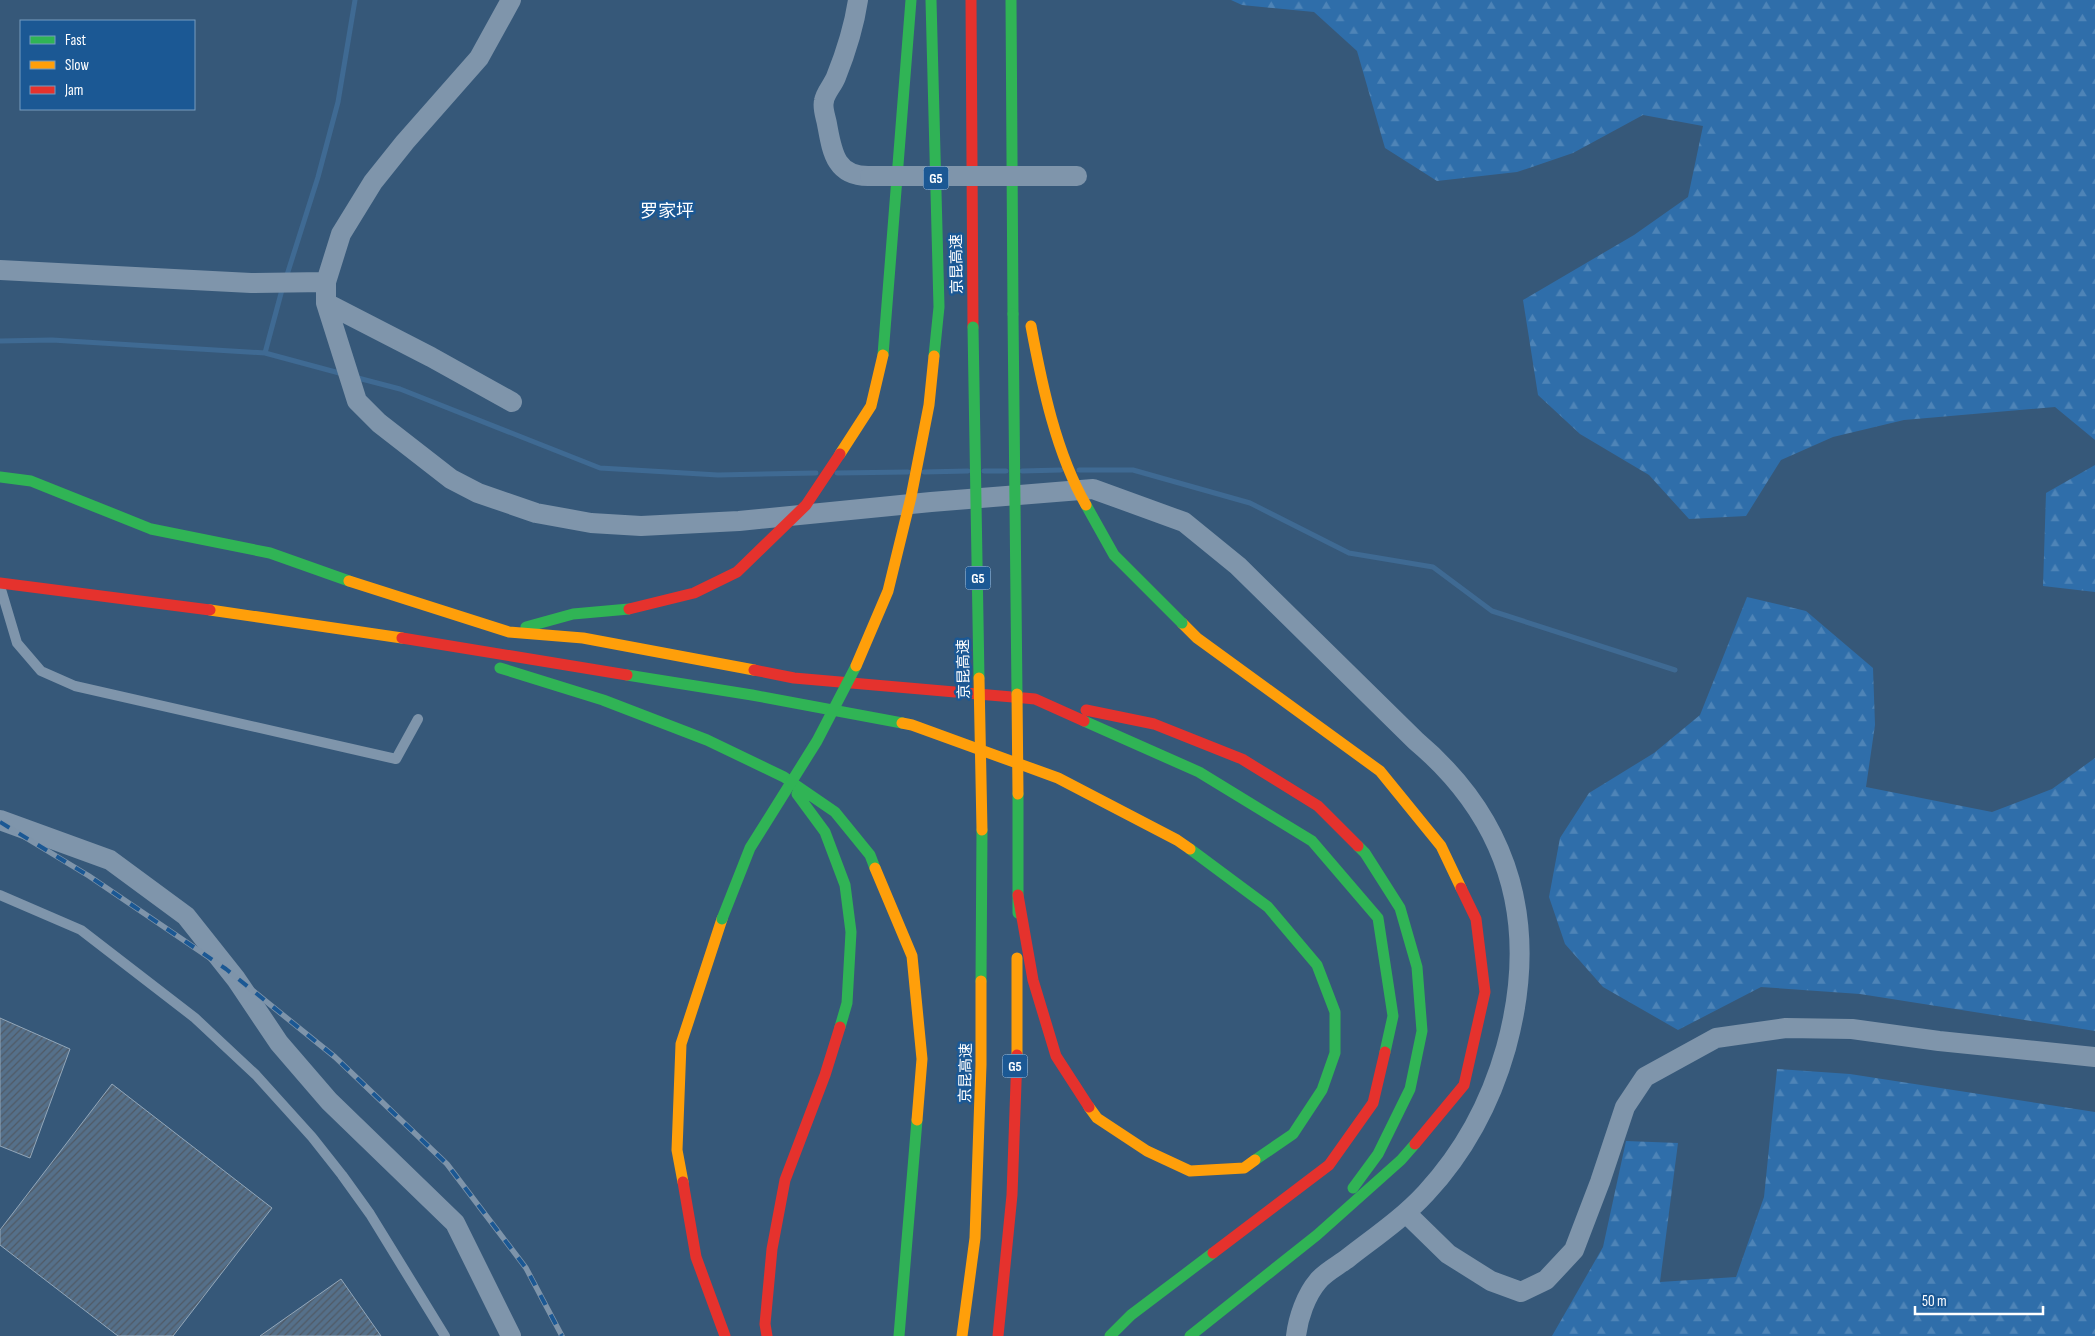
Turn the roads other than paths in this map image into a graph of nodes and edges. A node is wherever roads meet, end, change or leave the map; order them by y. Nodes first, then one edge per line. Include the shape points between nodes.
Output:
1 (511, 0) edge
2 (858, 0) edge
3 (911, 0) edge
4 (931, 0) edge
5 (971, 0) edge
6 (1011, 0) edge
7 (1077, 176) dead end
8 (1012, 228) junction
9 (0, 270) edge
10 (326, 282) junction
11 (1024, 291) dead end
12 (326, 303) junction
13 (1030, 322) dead end
14 (512, 402) dead end
15 (0, 477) edge
16 (0, 585) edge
17 (509, 632) junction
18 (403, 638) junction
19 (1035, 699) junction
20 (418, 719) dead end
21 (784, 777) junction
22 (0, 820) edge
23 (0, 895) edge
24 (1018, 895) junction
25 (2095, 1058) edge
26 (1406, 1213) junction
27 (1317, 1235) junction
28 (445, 1336) edge
29 (511, 1336) edge
30 (724, 1336) edge
31 (767, 1336) edge
32 (900, 1336) edge
33 (962, 1336) edge
34 (998, 1336) edge
35 (1110, 1336) edge
36 (1190, 1336) edge
37 (1296, 1336) edge

1 - 10 street via 479,58 373,182 341,234
2 - 7 street, bridge via 844,58 823,102 831,146 842,168 856,175 870,176
3 - 17 highway, bridge via 884,355 871,406 806,505 737,572 694,593 630,609 573,614
4 - 30 highway, G5, bridge via 939,307 927,414 911,497 888,591 852,676 817,741 750,848 722,919 681,1044 677,1150 696,1257
5 - 33 highway, 京昆高速 / G5, bridge via 982,1065 975,1238
6 - 8 highway, G5
8 - 11 highway
8 - 24 highway, G5, bridge
9 - 10 street via 251,283
10 - 12 street
12 - 14 street
12 - 26 street via 357,401 379,423 451,479 536,513 583,522 641,526 738,521 1093,489 1184,522 1238,566 1452,775 1482,816 1504,861 1516,908 1520,955 1516,1002 1508,1041 1492,1088 1464,1142
13 - 27 highway, bridge via 1045,398 1076,488 1114,555 1196,638 1380,770 1441,846 1476,919 1485,992 1464,1085 1402,1160
15 - 17 highway via 31,481 151,529 270,553
16 - 18 highway via 153,602
16 - 20 lane via 17,643 41,671 75,686 396,759
17 - 19 highway via 583,638 794,678
18 - 21 highway via 603,700 707,740
18 - 24 highway via 752,694 912,725 1058,778 1177,840 1268,907 1317,965 1335,1012 1335,1053 1322,1090 1293,1134 1244,1168 1190,1171 1147,1151 1097,1118 1056,1056 1033,980
19 - 27 highway via 1154,724 1242,758 1318,806 1366,853 1400,908 1417,967 1422,1031 1410,1089 1378,1154
19 - 35 highway via 1199,772 1312,842 1378,918 1393,1016 1373,1103 1329,1165 1131,1315
21 - 31 highway via 825,832 845,885 851,932 847,1003 826,1075 785,1180 772,1249 764,1324
21 - 32 highway via 835,812 870,855 912,956 922,1059
22 - 29 street via 110,860 186,916 236,978 279,1043 329,1102 455,1223
23 - 28 lane via 81,930 195,1018 256,1075 342,1175 370,1214
24 - 34 highway, G5 via 1012,1157 1006,1277
25 - 26 street via 1852,1029 1786,1028 1716,1038 1645,1077 1625,1107 1574,1250 1546,1280 1521,1292 1491,1280 1448,1254
26 - 37 street via 1318,1280 1298,1317
27 - 36 highway

